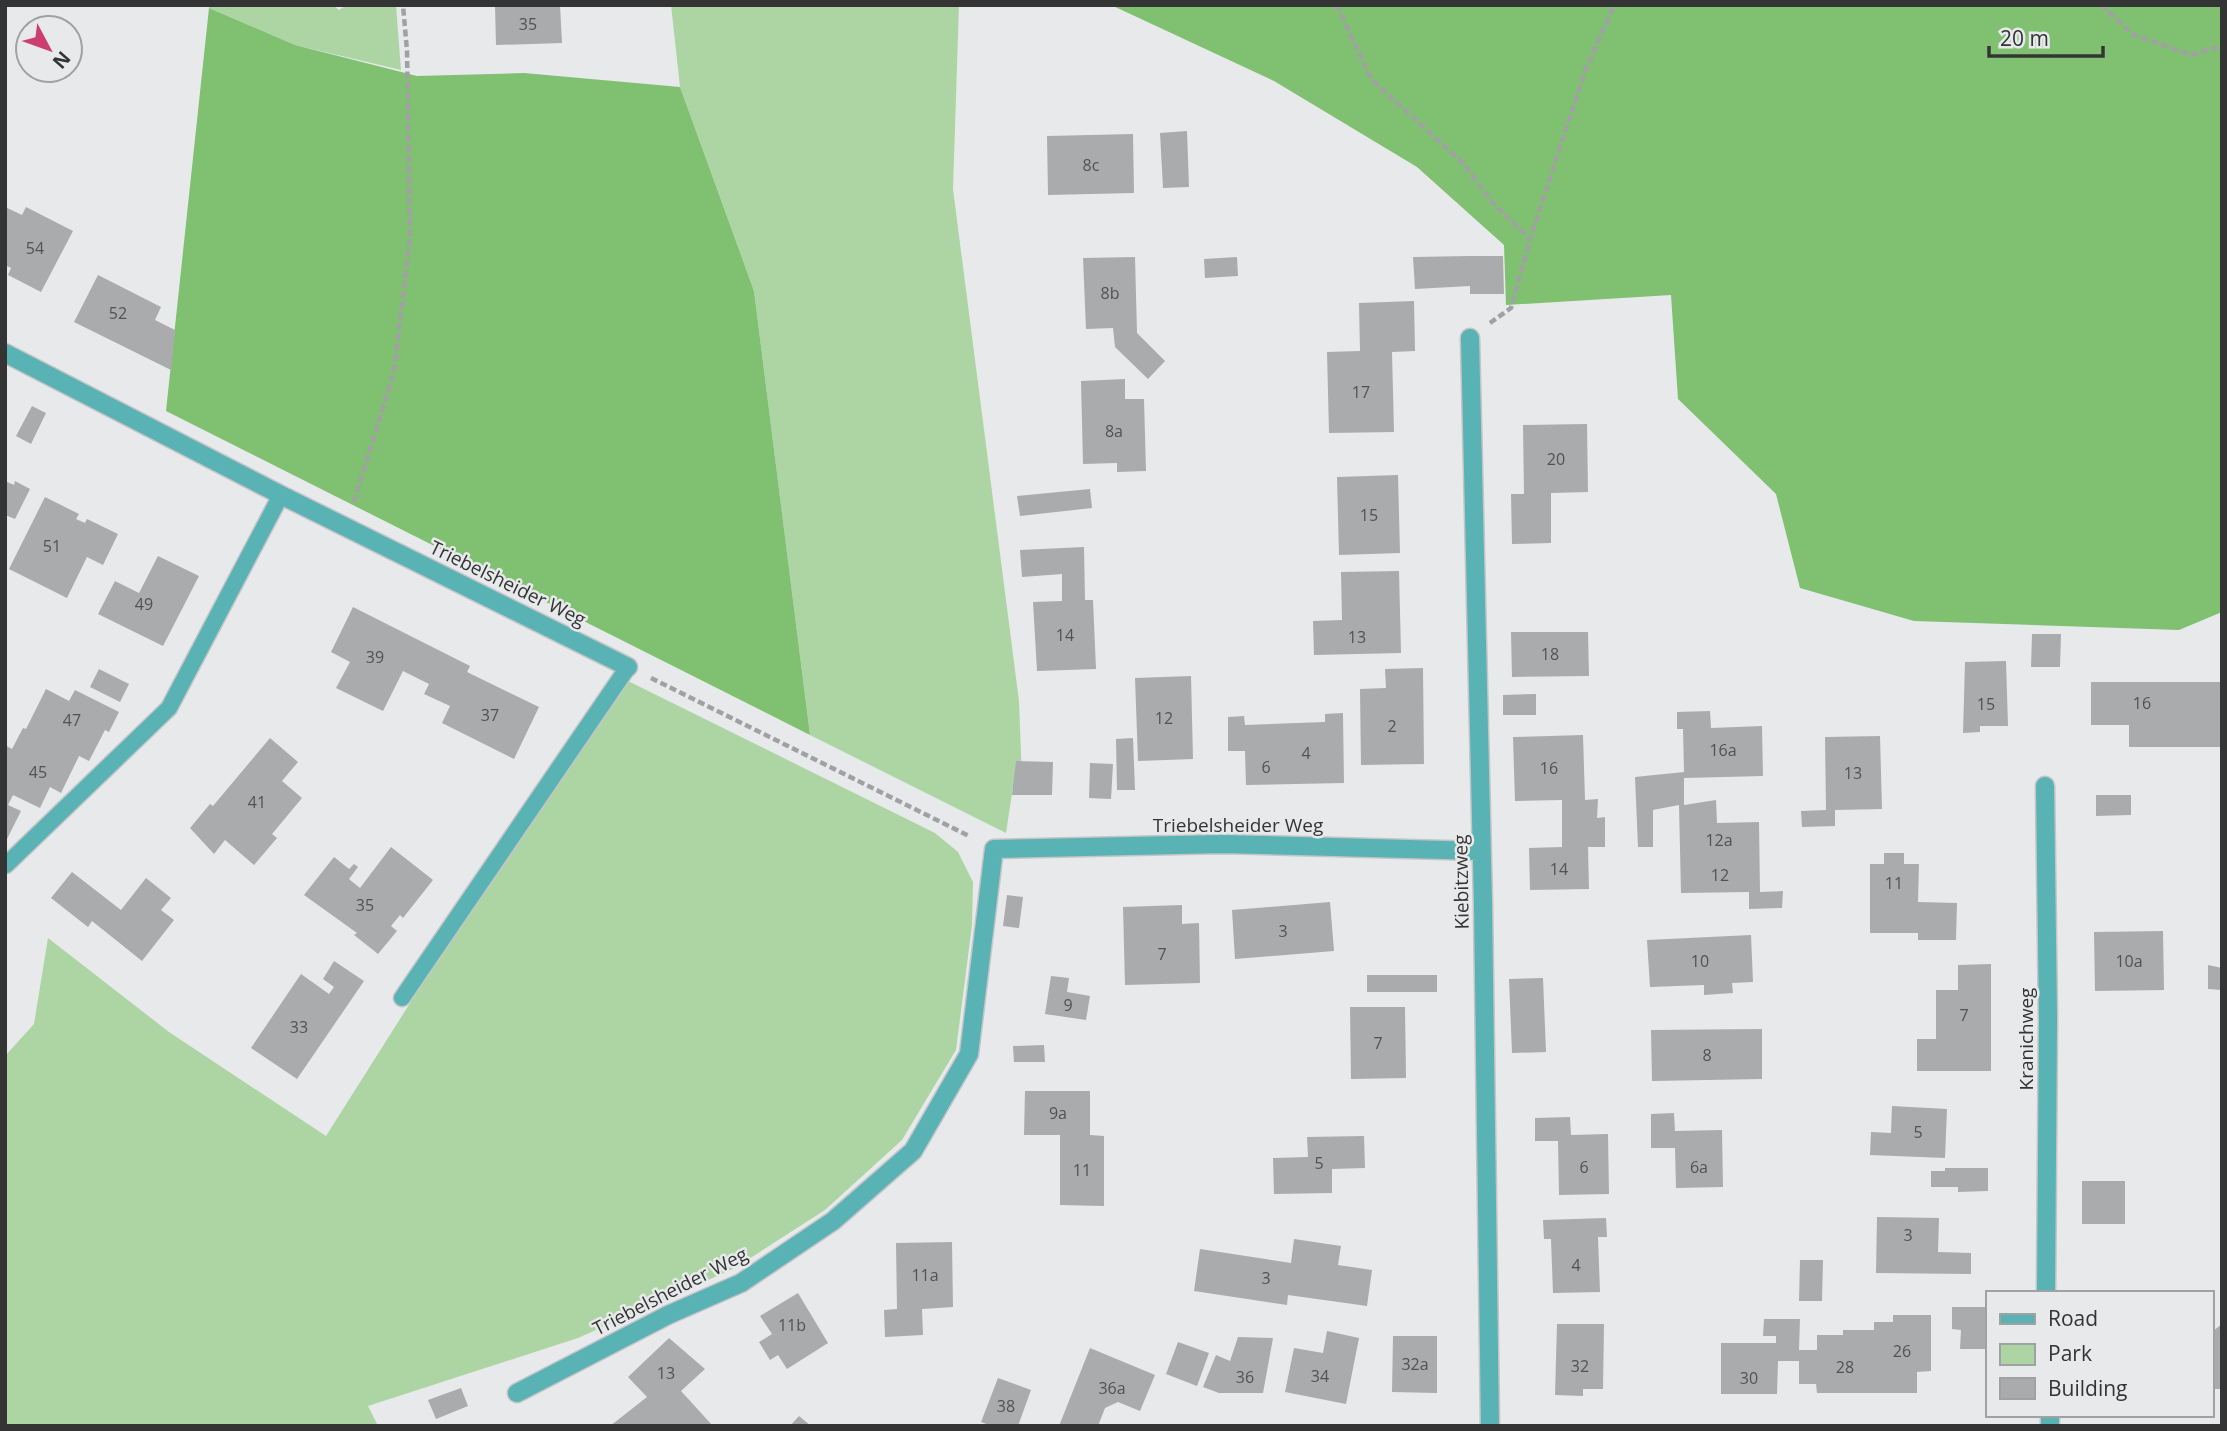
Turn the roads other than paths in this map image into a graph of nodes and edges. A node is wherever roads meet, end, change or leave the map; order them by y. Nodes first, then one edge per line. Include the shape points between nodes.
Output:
1 (1470, 338) road end
2 (5, 353) edge
3 (281, 495) junction
4 (628, 667) joint
5 (2045, 786) dead end
6 (1481, 851) junction
7 (6, 865) edge
8 (402, 998) dead end
9 (2046, 1291) edge
10 (517, 1393) dead end
11 (1490, 1426) edge

1 - 6 street, Kiebitzweg
2 - 3 street, Triebelsheider Weg
3 - 4 street, Triebelsheider Weg
3 - 7 lane via 169,708
4 - 8 lane
5 - 9 street, Kranichweg
6 - 10 street, Triebelsheider Weg via 1223,844 994,849 969,1054 913,1151 833,1221 741,1283
6 - 11 street, Kiebitzweg

